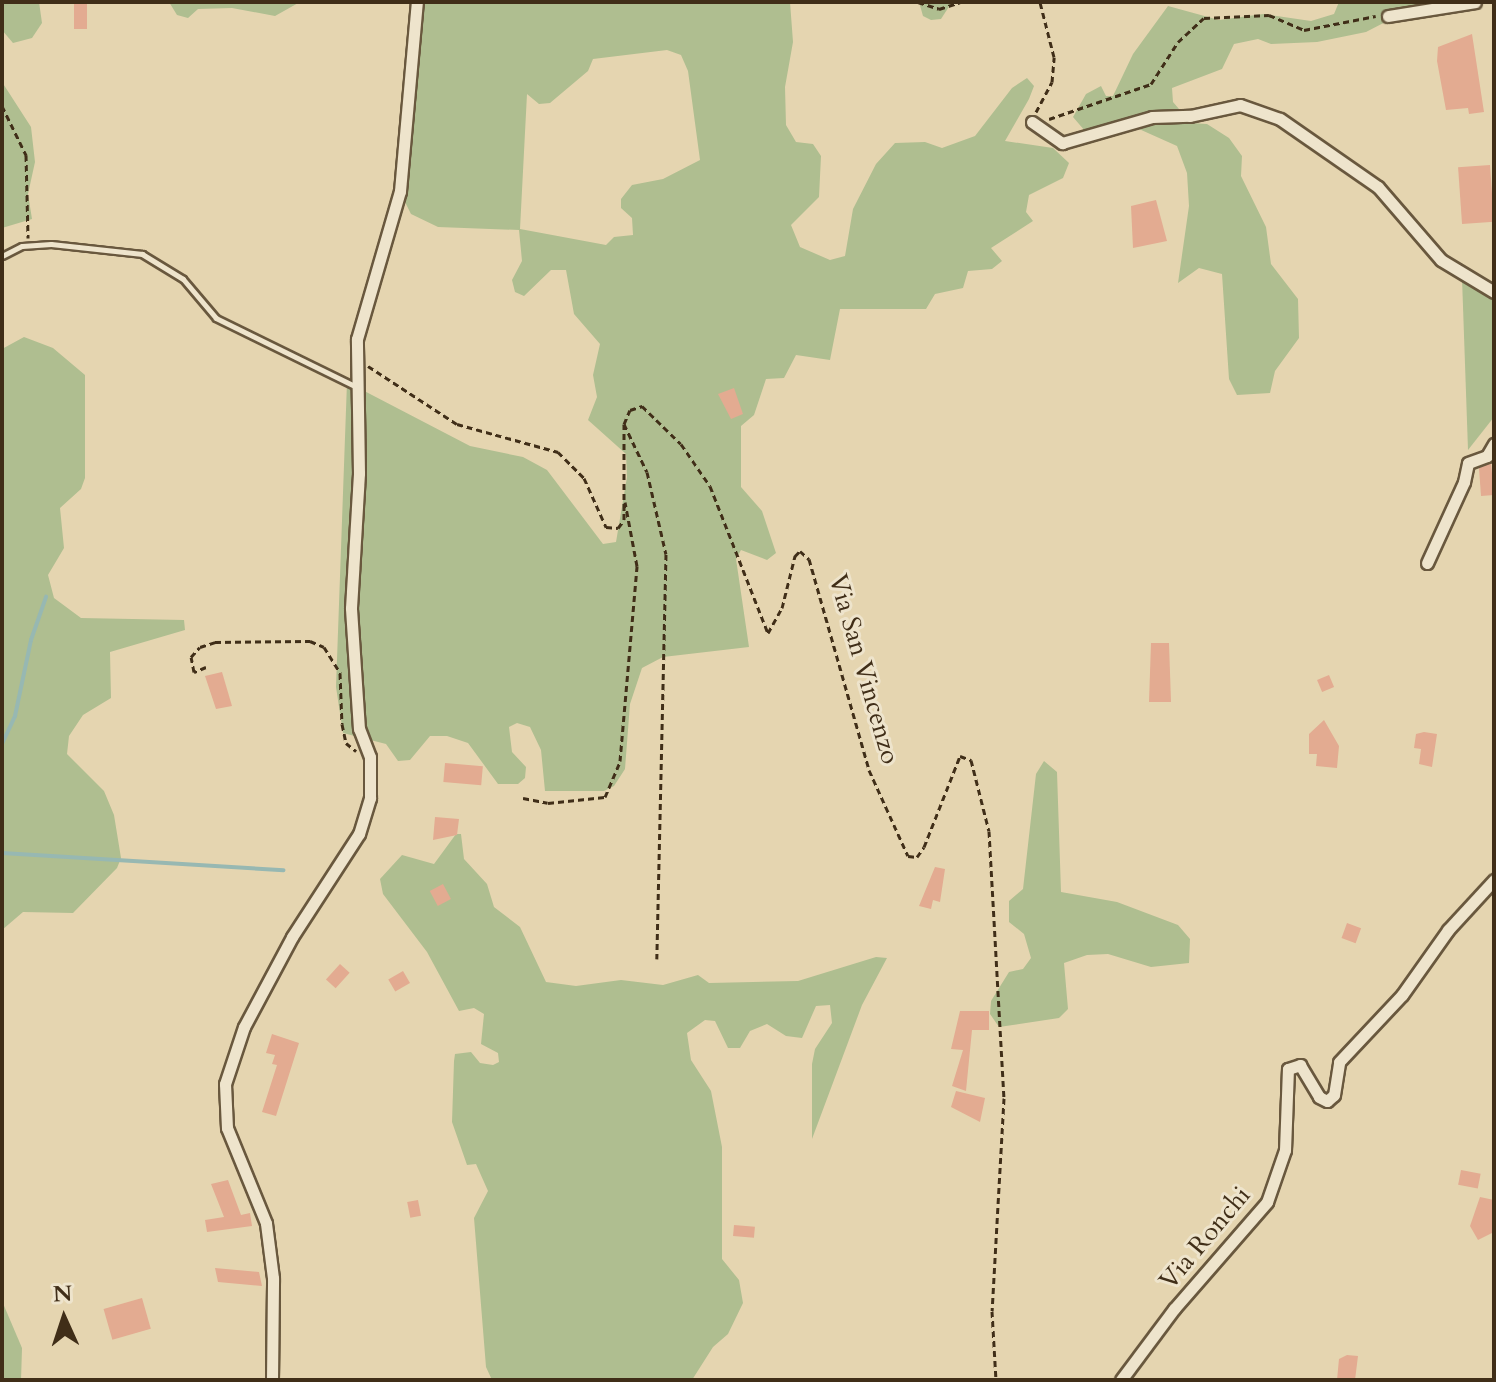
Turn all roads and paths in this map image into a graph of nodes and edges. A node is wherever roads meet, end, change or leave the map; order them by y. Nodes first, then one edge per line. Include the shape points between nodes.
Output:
1 (417, 2) edge
2 (918, 2) edge
3 (960, 2) edge
4 (1040, 2) edge
5 (1475, 2) edge
6 (1462, 4) edge
7 (1388, 16) joint
8 (2, 106) edge
9 (1032, 122) junction
10 (29, 246) junction
11 (2, 256) edge
12 (1494, 292) edge
13 (359, 358) junction
14 (359, 388) junction
15 (624, 424) junction
16 (1494, 444) edge
17 (623, 491) junction
18 (1427, 563) dead end
19 (206, 667) dead end
20 (368, 752) junction
21 (523, 798) dead end
22 (1494, 880) edge
23 (657, 959) dead end
24 (272, 1380) edge
25 (996, 1380) edge
26 (1121, 1380) edge

1 - 13 street via 400,191 357,339
2 - 3 path via 939,9
4 - 9 path via 1054,57 1052,82
5 - 6 street
6 - 7 street
7 - 9 path via 1304,30 1269,15 1204,18 1178,42 1151,84
8 - 10 path via 26,155
9 - 12 street via 1062,143 1152,117 1190,116 1240,105 1280,119 1378,187 1441,260
10 - 11 lane
10 - 14 lane via 86,245 142,254 183,279 216,318
13 - 14 street
13 - 17 path via 457,424 558,452 584,478 606,527 618,528 624,520
14 - 20 street via 351,608 359,729
15 - 17 path
15 - 23 path via 647,472 666,554
15 - 25 path, Via San Vincenzo via 630,410 642,406 681,444 710,486 768,633 782,608 795,556 800,551 809,559 869,770 908,856 917,857 924,847 960,756 971,760 989,831 1004,1098 992,1311
16 - 18 street via 1487,456 1468,463
17 - 21 path via 637,566 620,761 605,797 548,803
19 - 20 path via 194,672 191,657 215,642 310,641 324,647 340,673 346,743 351,751
20 - 24 street via 370,798 359,834 292,937 244,1027 225,1084 227,1128 266,1223 273,1278
22 - 26 street, Via Ronchi via 1448,930 1402,995 1339,1062 1334,1095 1327,1101 1319,1097 1300,1065 1288,1069 1285,1150 1267,1202 1174,1309

